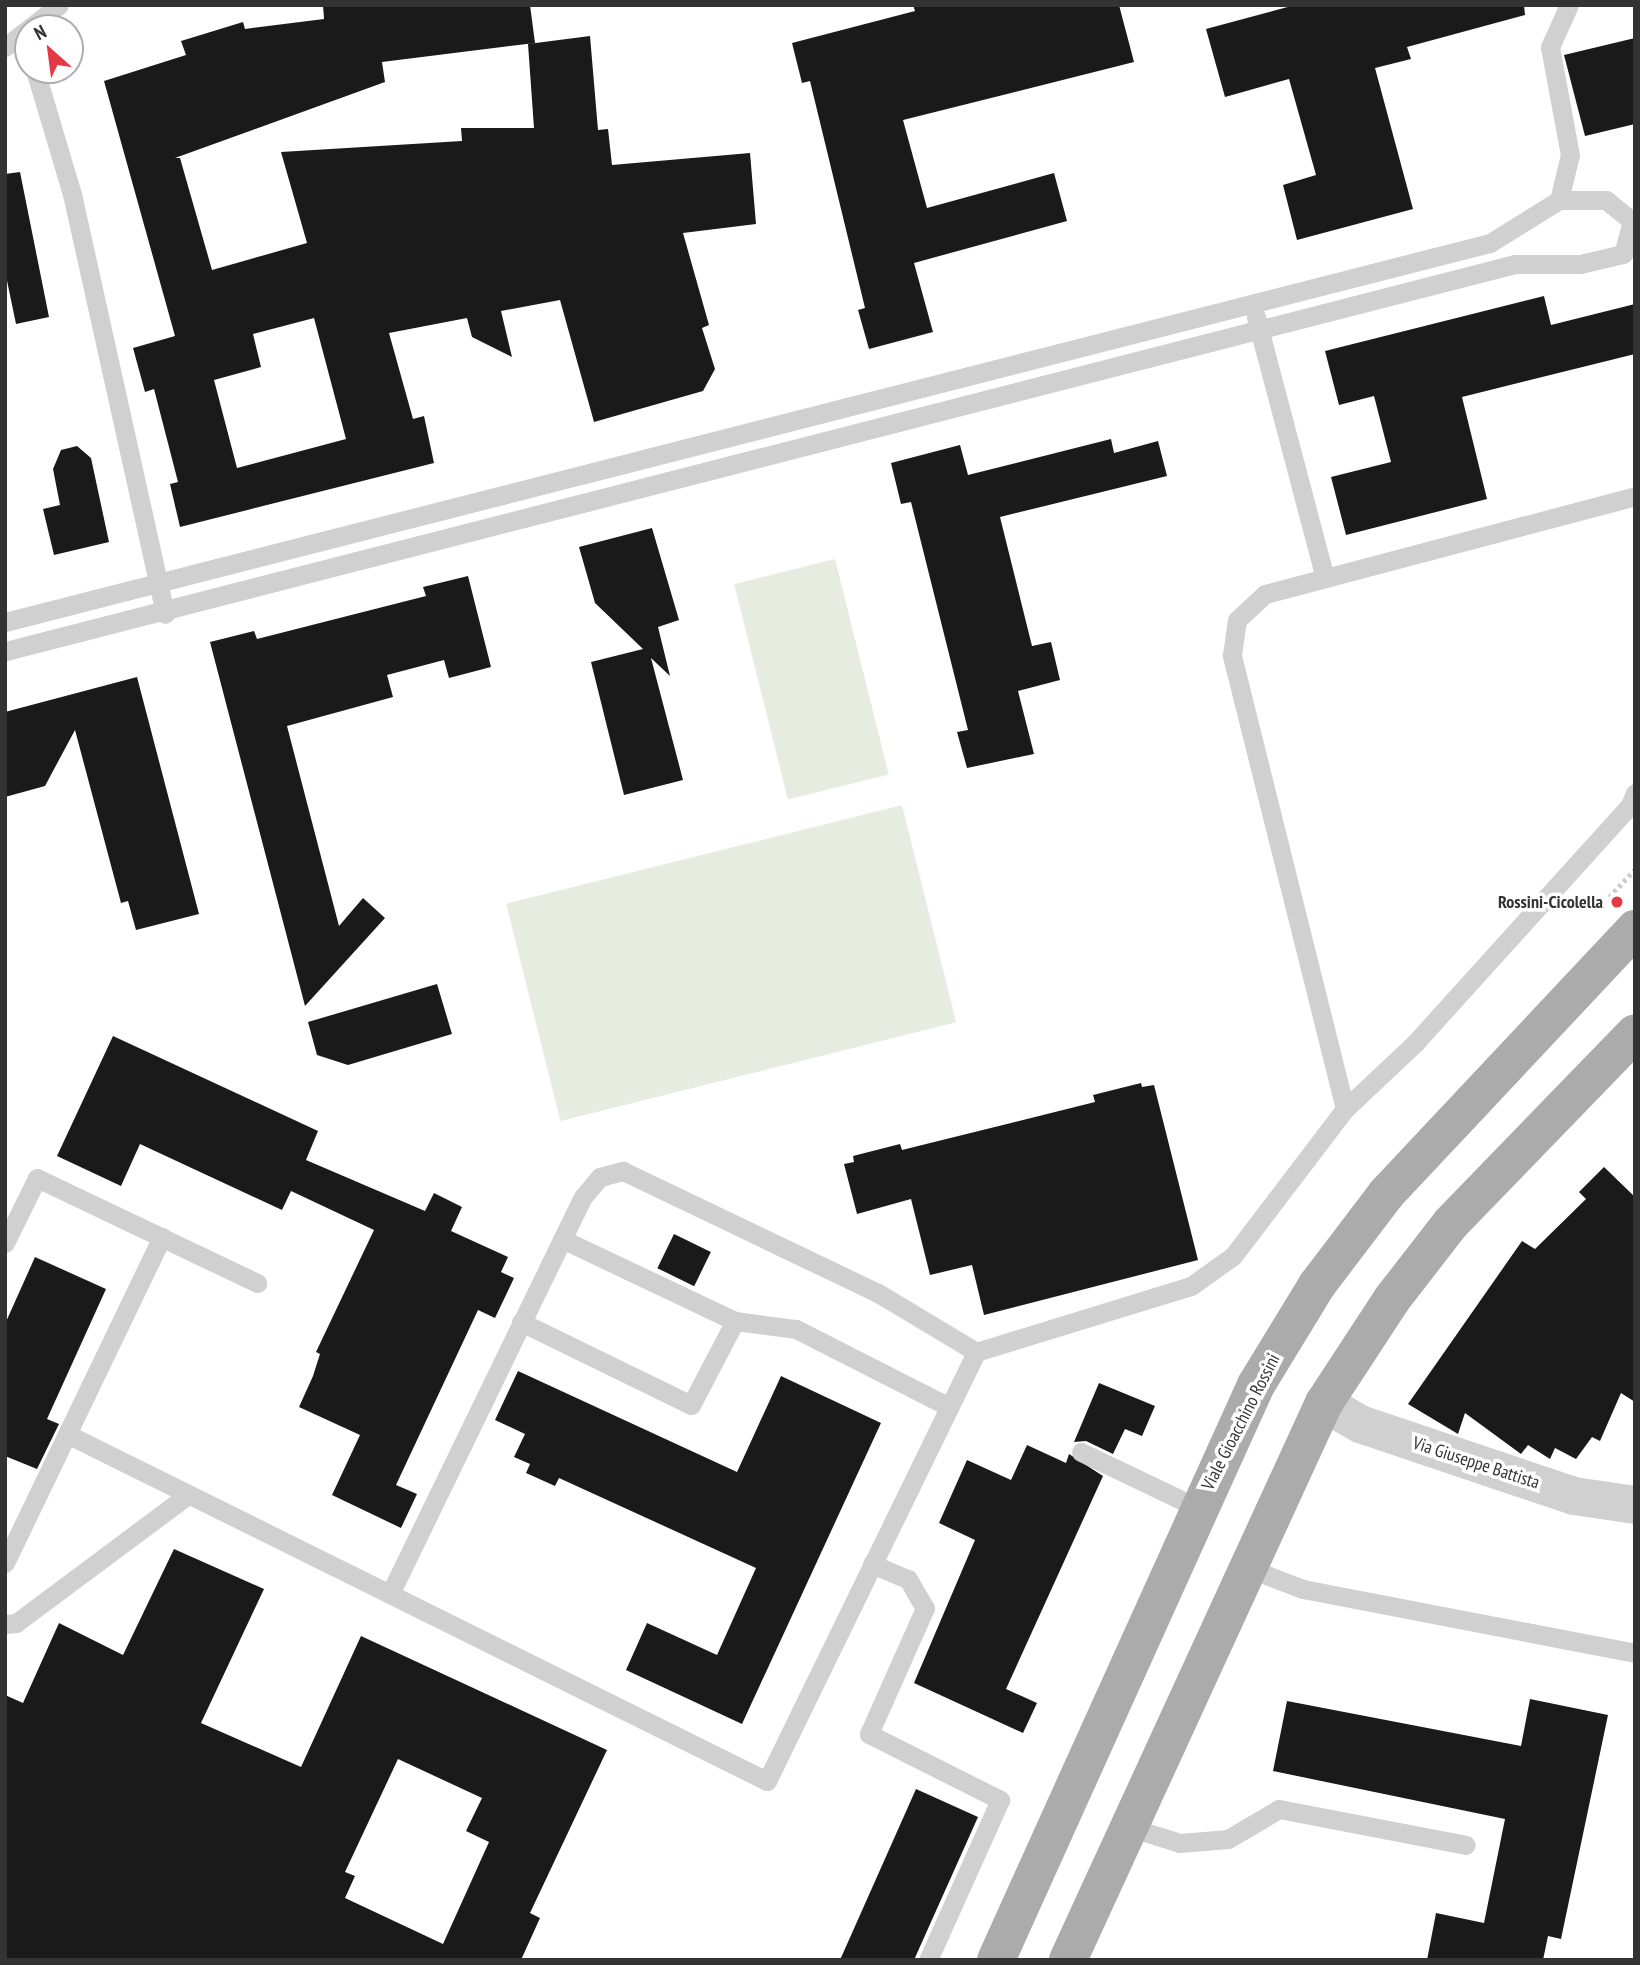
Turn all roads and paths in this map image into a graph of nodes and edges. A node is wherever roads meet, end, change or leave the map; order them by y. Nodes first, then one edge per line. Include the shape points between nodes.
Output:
1 (1569, 5) edge
2 (39, 84) edge
3 (1559, 200) junction
4 (1633, 221) edge
5 (1253, 306) junction
6 (1259, 328) junction
7 (1635, 496) edge
8 (1325, 578) junction
9 (159, 586) junction
10 (165, 614) junction
11 (5, 622) edge
12 (5, 651) edge
13 (1635, 793) edge
14 (1635, 929) edge
15 (1635, 1033) edge
16 (1345, 1109) junction
17 (162, 1237) junction
18 (562, 1239) junction
19 (5, 1243) edge
20 (257, 1283) dead end
21 (734, 1321) junction
22 (521, 1322) junction
23 (976, 1352) junction
24 (1324, 1403) junction
25 (949, 1407) junction
26 (67, 1434) junction
27 (1081, 1452) dead end
28 (188, 1495) junction
29 (1635, 1505) edge
30 (1198, 1508) junction
31 (5, 1563) edge
32 (872, 1563) junction
33 (1248, 1568) junction
34 (390, 1594) junction
35 (5, 1625) edge
36 (1635, 1653) edge
37 (1129, 1827) junction
38 (1466, 1846) dead end
39 (928, 1960) edge
40 (996, 1960) edge
41 (1068, 1960) edge

1 - 3 lane via 1550,47 1570,155
2 - 9 lane via 72,194
3 - 4 lane via 1606,200
3 - 5 lane via 1490,243
4 - 6 lane via 1622,254 1580,264 1515,264
5 - 6 lane
5 - 9 lane
6 - 8 lane
6 - 10 lane
7 - 8 lane
8 - 16 lane via 1265,594 1237,620 1232,655
9 - 10 lane
9 - 11 lane
10 - 12 lane
13 - 16 lane via 1630,805 1416,1042
14 - 30 main road, Viale Gioacchino Rossini via 1386,1194 1324,1275 1256,1385
15 - 24 main road via 1451,1223 1392,1299
16 - 23 lane via 1233,1256 1191,1286
17 - 19 lane via 37,1178
17 - 20 lane
17 - 26 lane
18 - 21 lane
18 - 22 lane
18 - 23 lane via 583,1197 600,1177 623,1171 878,1293
21 - 22 lane via 691,1405
21 - 25 lane via 796,1329
22 - 34 lane
23 - 25 lane
24 - 29 street, Via Giuseppe Battista via 1360,1424 1574,1496
24 - 33 main road
25 - 32 lane
26 - 28 lane
26 - 31 lane
27 - 30 lane
28 - 34 lane
28 - 35 lane via 16,1623
30 - 40 main road, Viale Gioacchino Rossini
32 - 34 lane via 767,1781
32 - 39 lane via 908,1579 925,1608 869,1734 1000,1800
33 - 36 lane via 1303,1589
33 - 37 main road
37 - 38 lane via 1180,1843 1228,1839 1279,1809
37 - 41 main road

